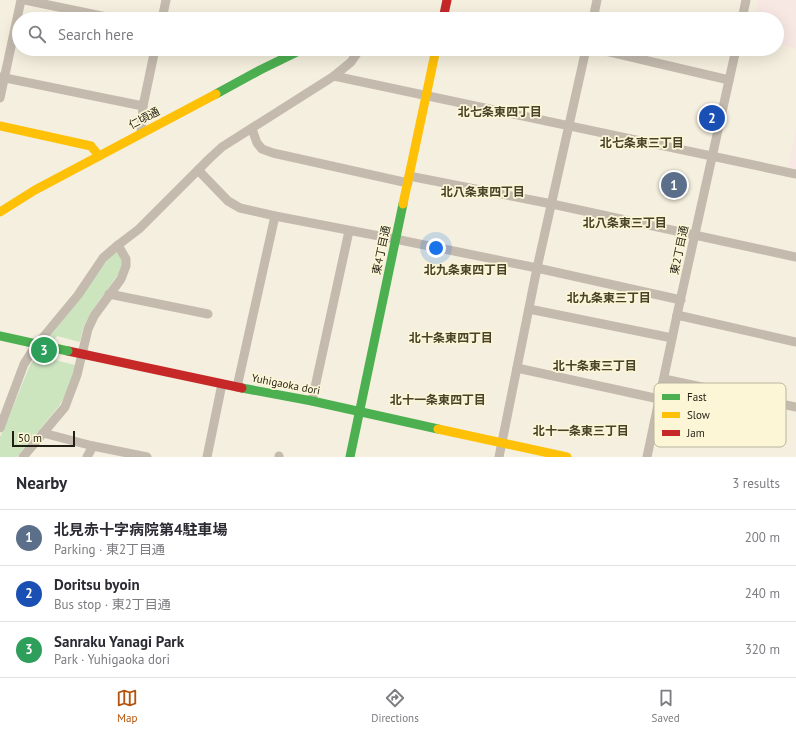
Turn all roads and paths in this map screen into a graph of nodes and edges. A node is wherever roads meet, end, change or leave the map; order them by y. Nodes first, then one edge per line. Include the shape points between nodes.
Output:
1 (21, 0) edge
2 (25, 0) edge
3 (166, 0) edge
4 (447, 0) edge
5 (597, 0) edge
6 (746, 0) edge
7 (18, 12) edge
8 (82, 12) edge
9 (163, 12) edge
10 (442, 12) edge
11 (594, 12) edge
12 (743, 12) edge
13 (12, 36) edge
14 (154, 56) edge
15 (289, 56) edge
16 (356, 56) edge
17 (434, 56) edge
18 (585, 56) edge
19 (627, 56) edge
20 (734, 56) edge
21 (334, 76) junction
22 (2, 77) edge
23 (729, 80) junction
24 (426, 95) junction
25 (0, 98) edge
26 (143, 106) junction
27 (0, 126) edge
28 (570, 126) junction
29 (252, 128) junction
30 (141, 133) junction
31 (99, 156) junction
32 (712, 156) junction
33 (198, 170) junction
34 (796, 174) edge
35 (408, 179) junction
36 (552, 204) junction
37 (0, 212) edge
38 (275, 216) junction
39 (349, 231) junction
40 (695, 236) junction
41 (396, 239) junction
42 (118, 245) junction
43 (796, 257) edge
44 (537, 268) junction
45 (109, 294) junction
46 (681, 300) junction
47 (529, 309) junction
48 (208, 314) dead end
49 (677, 316) junction
50 (0, 336) edge
51 (672, 338) junction
52 (796, 342) edge
53 (83, 354) junction
54 (517, 368) junction
55 (664, 379) junction
56 (663, 383) edge
57 (683, 383) edge
58 (222, 384) junction
59 (237, 387) junction
60 (654, 397) edge
61 (312, 402) junction
62 (786, 405) edge
63 (796, 407) edge
64 (359, 412) junction
65 (654, 423) edge
66 (0, 428) edge
67 (43, 433) junction
68 (502, 444) junction
69 (93, 446) junction
70 (122, 454) edge
71 (23, 457) edge
72 (87, 457) edge
73 (146, 457) edge
74 (207, 457) edge
75 (350, 457) edge
76 (499, 457) edge
77 (567, 457) edge
78 (647, 457) edge

1 - 7 street
2 - 8 street
3 - 9 street
4 - 10 street
5 - 11 street
6 - 12 street
13 - 22 street
14 - 26 street
15 - 30 street, 仁頃通
16 - 21 street
17 - 24 street, 東4丁目通
18 - 28 street
19 - 23 street
20 - 23 street, 東2丁目通
21 - 24 street
21 - 29 street
22 - 25 street
22 - 26 street
23 - 32 street, 東2丁目通
24 - 28 street
24 - 35 street, 東4丁目通
26 - 30 street
27 - 31 street via 91,146
28 - 32 street
28 - 36 street
29 - 33 street via 222,147
29 - 35 street via 262,150
30 - 31 street, 仁頃通
31 - 37 street, 仁頃通
32 - 34 street
32 - 40 street, 東2丁目通
33 - 38 street via 228,201 240,208
33 - 42 street via 139,229
35 - 36 street
35 - 41 street, 東4丁目通
36 - 40 street
36 - 44 street
38 - 39 street
38 - 59 street
39 - 41 street
39 - 61 street
40 - 43 street
40 - 46 street, 東2丁目通
41 - 44 street
41 - 64 street, 東4丁目通
42 - 45 street via 126,259 126,266 121,279
42 - 66 street via 103,258 78,295 24,364
44 - 46 street
44 - 47 street
45 - 48 street
45 - 53 street via 88,329
46 - 49 street, 東2丁目通
47 - 51 street
47 - 54 street
49 - 51 street, 東2丁目通
49 - 52 street
50 - 53 street, Yuhigaoka dori, bridge
51 - 55 street, 東2丁目通
53 - 58 street, Yuhigaoka dori
53 - 67 street via 65,407
54 - 60 street
54 - 68 street
55 - 56 street, 東2丁目通
55 - 57 street
58 - 59 street, Yuhigaoka dori
58 - 74 street
59 - 61 street, Yuhigaoka dori
61 - 64 street, Yuhigaoka dori
62 - 63 street
64 - 68 street, Yuhigaoka dori
64 - 75 street, 東4丁目通
65 - 78 street, 東2丁目通
67 - 69 street
67 - 71 street
68 - 76 street
68 - 77 street, Yuhigaoka dori
69 - 70 street
69 - 72 street
70 - 73 street

